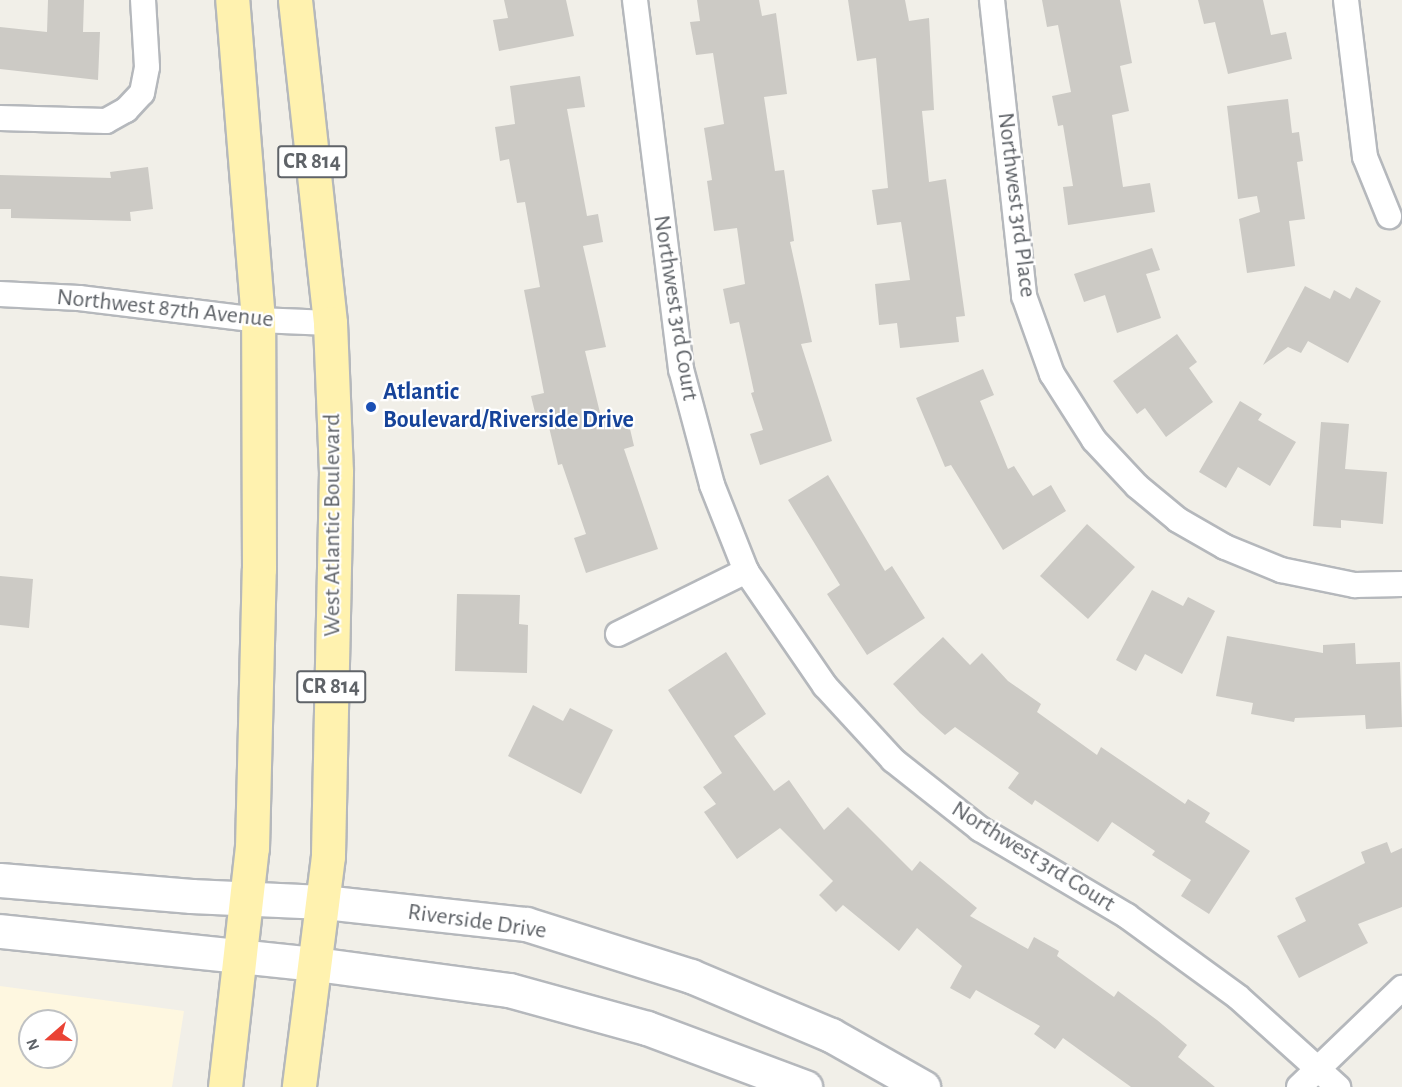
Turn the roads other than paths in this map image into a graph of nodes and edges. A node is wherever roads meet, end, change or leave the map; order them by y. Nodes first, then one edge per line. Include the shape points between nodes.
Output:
1 (143, 0) edge
2 (232, 0) edge
3 (295, 0) edge
4 (635, 0) edge
5 (992, 0) edge
6 (1346, 0) edge
7 (0, 118) edge
8 (1389, 216) dead end
9 (0, 294) edge
10 (258, 320) junction
11 (330, 323) junction
12 (746, 571) junction
13 (1402, 584) edge
14 (618, 634) dead end
15 (0, 880) edge
16 (247, 898) junction
17 (323, 902) junction
18 (0, 931) edge
19 (243, 956) junction
20 (316, 964) junction
21 (1402, 988) edge
22 (1318, 1067) junction
23 (225, 1087) edge
24 (299, 1087) edge
25 (805, 1087) edge
26 (923, 1087) edge
27 (1299, 1087) edge
28 (1338, 1087) edge

1 - 7 street via 147,67 142,93 126,110 106,122
2 - 10 main road, CR 814
3 - 11 main road, West Atlantic Boulevard / CR 814
4 - 12 street, Northwest 3rd Court via 681,369 712,485
5 - 13 street, Northwest 3rd Place via 1024,296 1052,374 1094,441 1137,486 1178,520 1225,547 1281,570 1355,585
6 - 8 street via 1365,157
9 - 10 street, Northwest 87th Avenue via 79,298
10 - 11 street, Northwest 87th Avenue
10 - 16 main road, CR 814 via 259,569 252,848
11 - 17 main road, West Atlantic Boulevard / CR 814 via 336,472 328,856
12 - 14 street
12 - 22 street, Northwest 3rd Court via 825,686 893,760 980,829 1146,930 1238,997
15 - 16 street, Riverside Drive
16 - 17 street, Riverside Drive
16 - 19 main road, CR 814
17 - 20 main road, West Atlantic Boulevard / CR 814
17 - 26 street, Riverside Drive via 526,924 692,976 831,1035
18 - 19 street
19 - 20 street
19 - 23 main road, CR 814
20 - 24 main road, West Atlantic Boulevard / CR 814
20 - 25 street via 509,990 647,1028
21 - 22 street
22 - 27 street
22 - 28 street, Northwest 3rd Court

